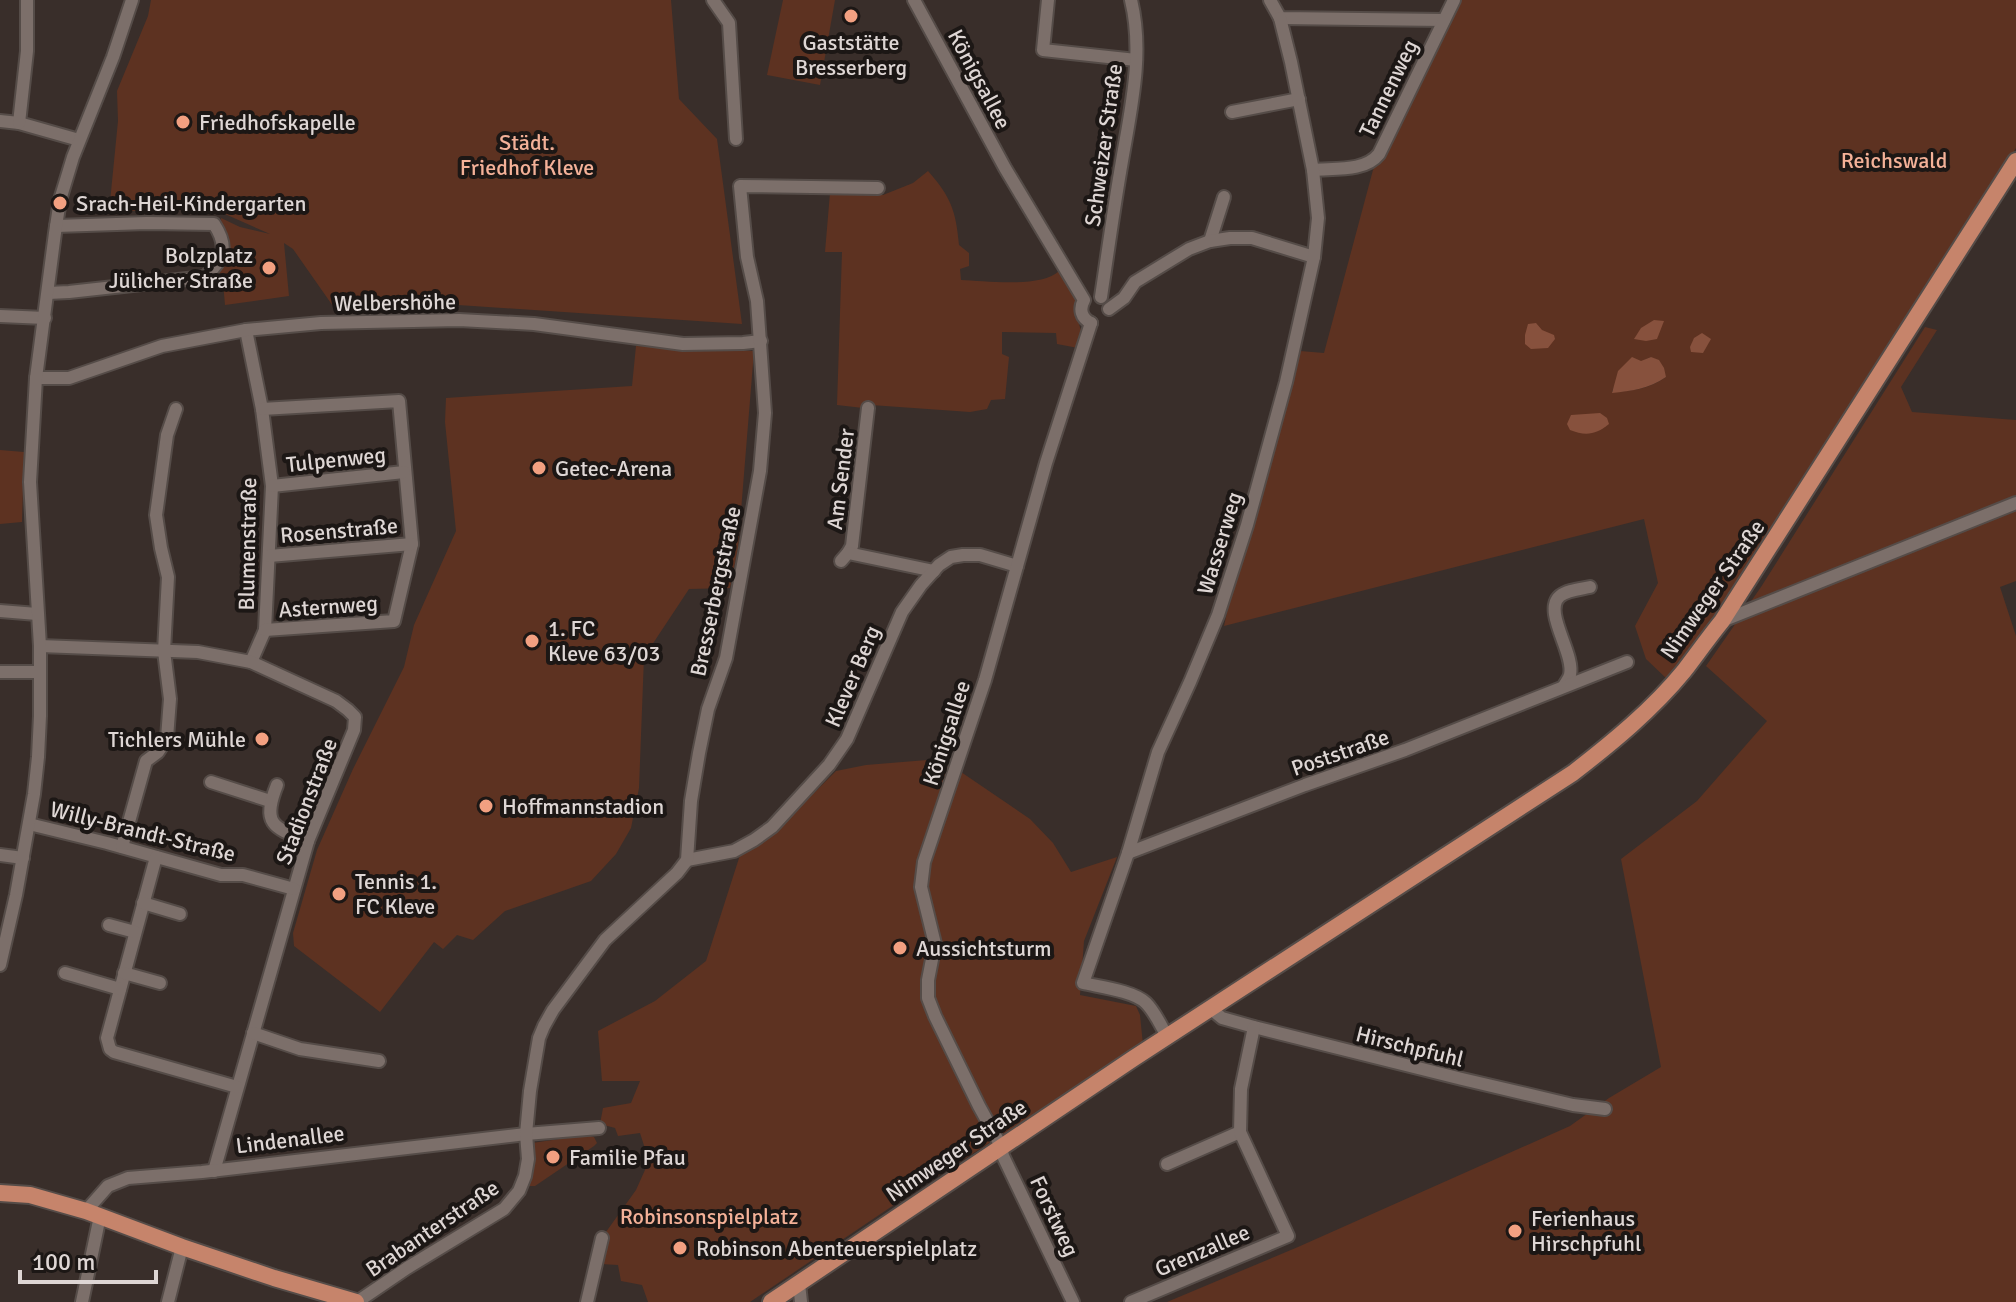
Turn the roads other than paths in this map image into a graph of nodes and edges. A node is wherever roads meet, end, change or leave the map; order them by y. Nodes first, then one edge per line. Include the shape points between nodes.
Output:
1 (27, 0) edge
2 (132, 0) edge
3 (713, 0) edge
4 (914, 0) edge
5 (1048, 0) edge
6 (1131, 0) edge
7 (1270, 0) edge
8 (1454, 0) edge
9 (1280, 18) junction
10 (1444, 20) junction
11 (1136, 60) junction
12 (1299, 99) junction
13 (1232, 112) dead end
14 (0, 121) edge
15 (19, 123) junction
16 (736, 139) dead end
17 (79, 140) junction
18 (2016, 161) edge
19 (1313, 170) junction
20 (878, 188) dead end
21 (1224, 197) dead end
22 (56, 226) junction
23 (1210, 241) junction
24 (1314, 257) junction
25 (48, 293) junction
26 (1101, 297) junction
27 (1084, 300) junction
28 (1109, 309) junction
29 (0, 316) edge
30 (45, 318) junction
31 (1091, 323) junction
32 (246, 330) junction
33 (761, 341) junction
34 (36, 378) junction
35 (868, 408) dead end
36 (176, 409) dead end
37 (262, 409) junction
38 (404, 472) junction
39 (272, 486) junction
40 (2016, 503) edge
41 (412, 544) junction
42 (269, 556) junction
43 (1017, 566) junction
44 (934, 571) junction
45 (1590, 587) dead end
46 (0, 611) edge
47 (37, 614) junction
48 (1722, 621) junction
49 (265, 630) junction
50 (40, 646) junction
51 (164, 651) junction
52 (251, 662) junction
53 (1627, 662) dead end
54 (0, 672) edge
55 (40, 672) junction
56 (1564, 686) junction
57 (211, 782) dead end
58 (277, 785) dead end
59 (270, 801) junction
60 (29, 824) junction
61 (308, 841) junction
62 (122, 847) junction
63 (1128, 853) junction
64 (0, 855) edge
65 (156, 857) junction
66 (23, 858) junction
67 (687, 860) junction
68 (294, 889) junction
69 (143, 903) junction
70 (180, 914) dead end
71 (109, 925) dead end
72 (135, 932) junction
73 (0, 965) edge
74 (65, 973) dead end
75 (124, 973) junction
76 (160, 983) dead end
77 (120, 989) junction
78 (1210, 1008) junction
79 (1254, 1027) junction
80 (253, 1033) junction
81 (1167, 1036) junction
82 (379, 1061) dead end
83 (237, 1087) junction
84 (1605, 1109) dead end
85 (599, 1128) dead end
86 (1240, 1132) junction
87 (526, 1134) junction
88 (1001, 1146) junction
89 (1167, 1164) dead end
90 (214, 1171) junction
91 (0, 1193) edge
92 (93, 1214) junction
93 (602, 1238) dead end
94 (182, 1247) junction
95 (799, 1284) junction
96 (82, 1302) edge
97 (168, 1302) edge
98 (356, 1302) edge
99 (587, 1302) edge
100 (771, 1302) edge
101 (801, 1302) edge
102 (1073, 1302) edge
103 (1131, 1302) edge

1 - 15 street
2 - 17 street
3 - 16 street via 729,23
4 - 27 street, Königsallee
5 - 11 street via 1043,50
6 - 11 street, Schweizer Straße
7 - 9 street, Wasserweg
8 - 10 street
9 - 10 street
9 - 12 street, Wasserweg
10 - 19 street, Tannenweg via 1373,162
11 - 26 street, Schweizer Straße
12 - 13 street
12 - 19 street, Wasserweg
14 - 15 street
15 - 17 street
17 - 22 street
18 - 48 main road, Nimweger Straße
19 - 24 street, Wasserweg via 1318,218
20 - 33 street, Bresserbergstraße via 740,186
21 - 23 street
22 - 25 street
22 - 25 street via 214,224 223,252 205,277
23 - 24 street via 1252,238
23 - 28 street via 1135,282
24 - 63 street, Wasserweg via 1247,525 1218,615 1158,752
25 - 30 street
26 - 27 street
26 - 28 street
27 - 31 street, Königsallee via 1081,311
28 - 31 street via 1100,323
29 - 30 street
30 - 34 street
31 - 43 street, Königsallee
32 - 33 street, Welbershöhe via 459,320 534,324 683,344
32 - 34 street, Welbershöhe via 162,346 69,378
32 - 37 street, Blumenstraße
33 - 67 street, Bresserbergstraße via 765,413 760,471 726,658 699,753
34 - 47 street via 30,482
35 - 44 street, Am Sender via 852,546 844,557
36 - 51 street via 167,435 156,515 168,577
37 - 38 street via 399,401
37 - 39 street, Blumenstraße
38 - 39 street, Tulpenweg
38 - 41 street
39 - 42 street, Blumenstraße
40 - 48 street
41 - 42 street, Rosenstraße
41 - 49 street, Asternweg via 394,621
42 - 49 street, Blumenstraße
43 - 44 street, Klever Berg via 963,555 951,557
43 - 88 street, Königsallee via 927,852 921,887 935,944 928,998
44 - 67 street, Klever Berg via 902,612 847,739 829,765 754,840 734,851
45 - 56 street via 1562,594 1556,601 1554,614 1570,674
46 - 47 street
47 - 50 street
48 - 78 main road, Nimweger Straße via 1636,721 1573,773
49 - 52 street, Blumenstraße
50 - 51 street, Stadionstraße
50 - 55 street
51 - 52 street, Stadionstraße
51 - 62 street via 170,699 167,738 146,761
52 - 61 street, Stadionstraße via 336,701 355,717
53 - 56 street, Poststraße
54 - 55 street
55 - 60 street via 38,757
56 - 63 street, Poststraße
57 - 59 street
58 - 59 street
59 - 61 street via 272,823
60 - 62 street, Willy-Brandt-Straße
60 - 66 street
61 - 68 street, Stadionstraße
62 - 65 street, Willy-Brandt-Straße
63 - 81 street, Wasserweg via 1083,983 1140,998
64 - 66 street
65 - 68 street, Willy-Brandt-Straße
65 - 69 street
66 - 73 street
67 - 87 street via 605,940 553,1010 539,1038
68 - 80 street, Stadionstraße
69 - 70 street
69 - 72 street
71 - 72 street
72 - 75 street
74 - 77 street
75 - 76 street
75 - 77 street
77 - 83 street via 107,1038 110,1049
78 - 79 street, Hirschpfuhl via 1222,1018
78 - 81 main road, Nimweger Straße
79 - 84 street, Hirschpfuhl
79 - 86 street via 1241,1089
80 - 82 street via 300,1049
80 - 83 street, Stadionstraße
81 - 88 main road, Nimweger Straße
83 - 90 street, Stadionstraße
85 - 87 street, Lindenallee
86 - 89 street
86 - 103 street, Grenzallee via 1288,1236
87 - 90 street, Lindenallee
87 - 98 street, Brabanterstraße via 525,1176 504,1209
88 - 95 main road, Nimweger Straße
88 - 102 street, Forstweg
90 - 92 street, Lindenallee via 116,1182 108,1186
91 - 92 main road via 30,1195
92 - 94 main road
92 - 96 street
93 - 99 street
94 - 97 street
94 - 98 main road
95 - 100 main road, Nimweger Straße
95 - 101 street

